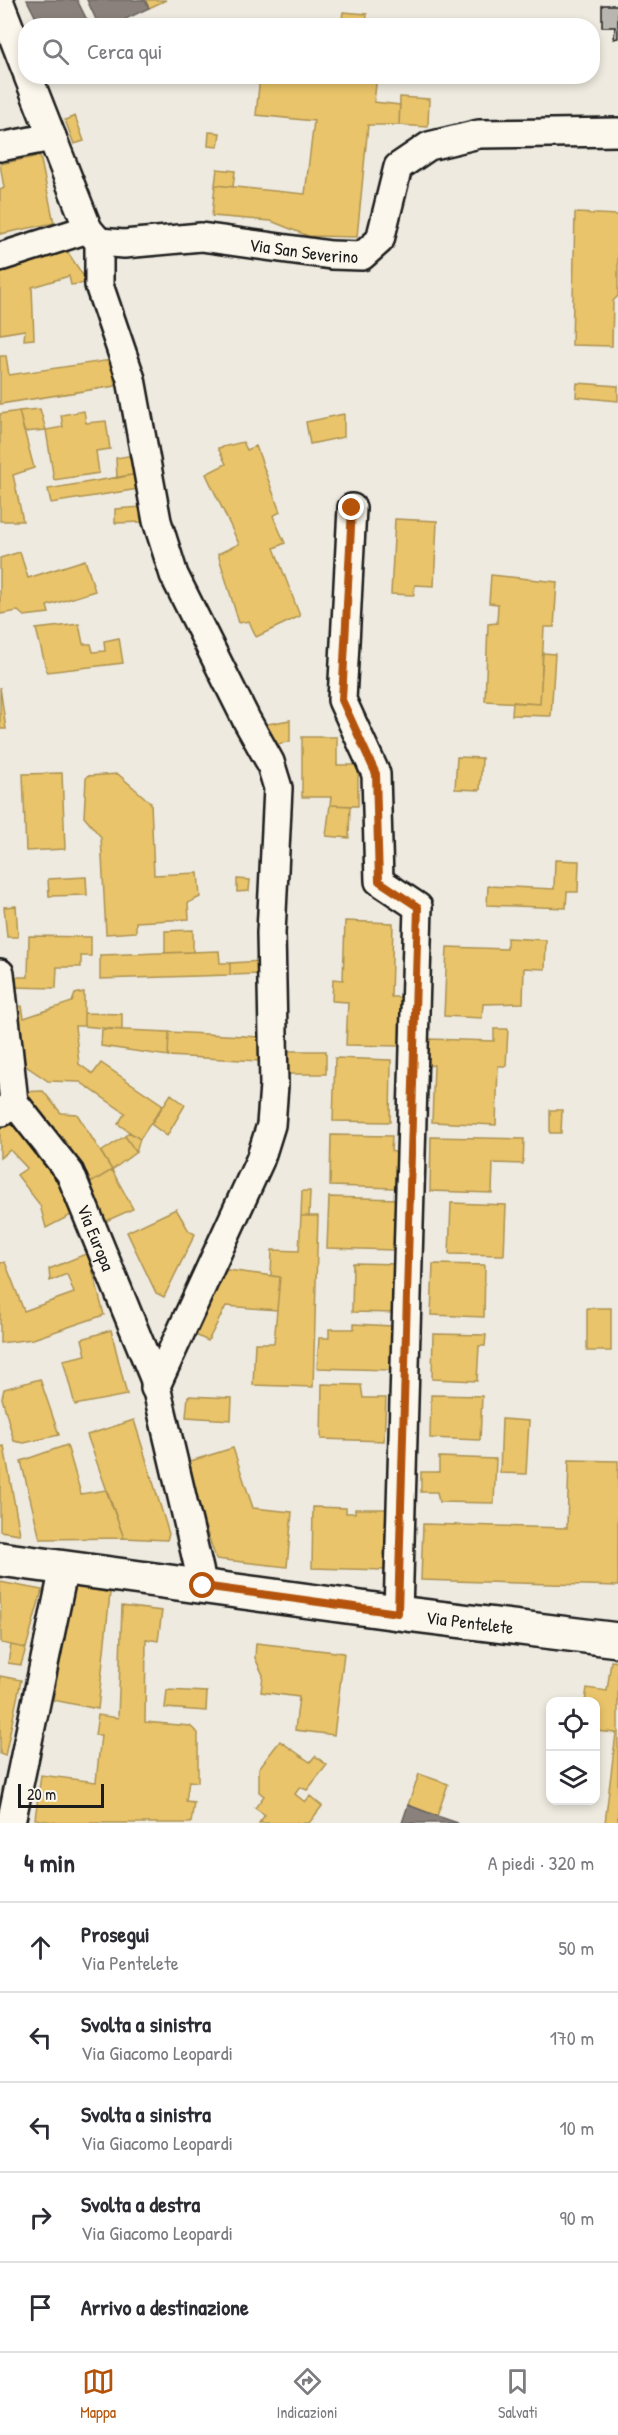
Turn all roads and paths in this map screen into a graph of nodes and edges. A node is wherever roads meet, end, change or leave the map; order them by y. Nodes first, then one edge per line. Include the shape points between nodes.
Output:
1 (0, 3) edge
2 (18, 49) edge
3 (31, 84) edge
4 (618, 132) edge
5 (52, 137) junction
6 (0, 147) edge
7 (94, 236) junction
8 (0, 257) edge
9 (352, 508) dead end
10 (0, 973) edge
11 (7, 1108) edge
12 (155, 1388) junction
13 (0, 1559) edge
14 (64, 1568) junction
15 (203, 1586) junction
16 (398, 1613) junction
17 (618, 1640) edge
18 (11, 1823) edge

1 - 2 street
3 - 5 street
4 - 7 street, Via San Severino via 479,134 429,146 398,167 380,240 362,256 201,237 124,244
5 - 6 street
5 - 7 street
7 - 8 street
7 - 12 street via 99,285 131,379 157,521 174,575 270,762 278,788 271,933 271,1125 260,1160
9 - 16 street via 342,700 376,774 379,881 418,907
10 - 11 street
11 - 12 street, Via Europa via 70,1173
12 - 15 street, Via Europa
13 - 14 main road, Via Pentelete
14 - 15 main road, Via Pentelete
14 - 18 street
15 - 16 main road, Via Pentelete
16 - 17 main road, Via Pentelete

